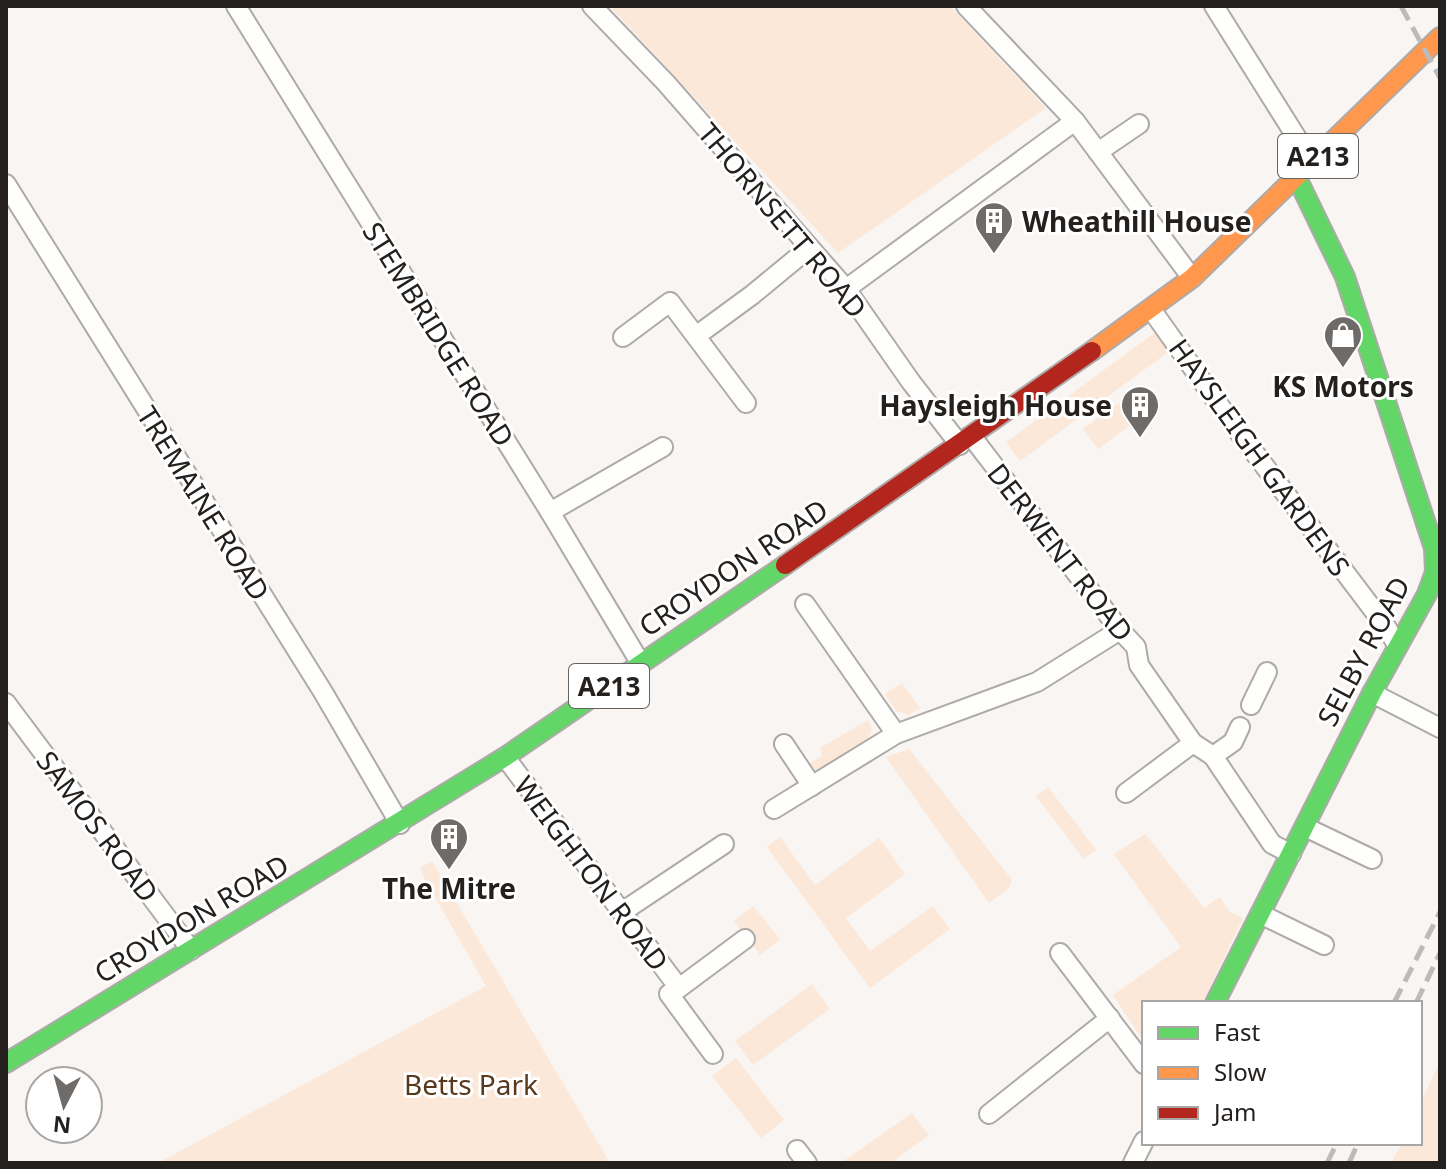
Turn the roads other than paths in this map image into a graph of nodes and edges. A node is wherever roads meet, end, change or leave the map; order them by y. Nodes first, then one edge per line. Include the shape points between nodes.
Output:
1 (236, 6) edge
2 (592, 6) edge
3 (966, 6) edge
4 (1214, 6) edge
5 (1440, 37) edge
6 (1075, 121) junction
7 (1139, 124) dead end
8 (1098, 152) junction
9 (1312, 162) junction
10 (1296, 176) junction
11 (6, 184) edge
12 (809, 248) junction
13 (1192, 278) junction
14 (846, 289) junction
15 (1151, 309) junction
16 (696, 336) junction
17 (623, 337) dead end
18 (746, 403) dead end
19 (966, 441) junction
20 (663, 447) dead end
21 (550, 512) junction
22 (1434, 598) edge
23 (805, 604) dead end
24 (1120, 630) junction
25 (1397, 645) junction
26 (641, 664) junction
27 (1267, 672) dead end
28 (1372, 693) junction
29 (6, 703) edge
30 (1251, 705) dead end
31 (1240, 727) dead end
32 (1440, 728) edge
33 (896, 734) junction
34 (1193, 743) junction
35 (784, 744) dead end
36 (1213, 756) junction
37 (505, 757) junction
38 (812, 786) junction
39 (1126, 793) dead end
40 (774, 809) dead end
41 (400, 824) junction
42 (1305, 827) junction
43 (724, 844) dead end
44 (1291, 854) junction
45 (1372, 859) dead end
46 (622, 912) junction
47 (1260, 914) junction
48 (745, 939) dead end
49 (1324, 945) dead end
50 (191, 950) junction
51 (1060, 953) dead end
52 (679, 988) junction
53 (1216, 1001) edge
54 (1110, 1018) junction
55 (713, 1054) dead end
56 (1142, 1061) edge
57 (6, 1063) edge
58 (989, 1114) dead end
59 (1142, 1145) edge
60 (1133, 1163) edge

1 - 21 street, STEMBRIDGE ROAD
2 - 12 street, THORNSETT ROAD
3 - 6 street
4 - 9 street
5 - 9 main road, A213
6 - 8 street
6 - 14 street
7 - 8 street
8 - 13 street
9 - 10 main road, A213
10 - 13 main road, CROYDON ROAD / A213
10 - 22 main road, SELBY ROAD via 1345,277 1434,548
11 - 41 street, TREMAINE ROAD
12 - 14 street, THORNSETT ROAD
12 - 16 street
13 - 15 main road, CROYDON ROAD / A213
14 - 19 street, THORNSETT ROAD via 911,382
15 - 19 main road, CROYDON ROAD / A213
15 - 25 street, HAYSLEIGH GARDENS
16 - 17 street via 670,302
16 - 18 street
19 - 24 street, DERWENT ROAD
19 - 26 main road, CROYDON ROAD / A213
20 - 21 street
21 - 26 street, STEMBRIDGE ROAD
22 - 25 main road, SELBY ROAD
23 - 33 street
24 - 33 street via 1037,682
24 - 34 street, DERWENT ROAD via 1136,647 1139,665
25 - 28 main road, SELBY ROAD
26 - 37 main road, CROYDON ROAD / A213
27 - 30 street
28 - 32 street
28 - 42 main road, SELBY ROAD
29 - 50 street, SAMOS ROAD
31 - 36 street via 1233,742
33 - 38 street
34 - 36 street, DERWENT ROAD
34 - 39 street
35 - 38 street
36 - 44 street, DERWENT ROAD via 1272,844
37 - 41 main road, CROYDON ROAD / A213
37 - 46 street, WEIGHTON ROAD
38 - 40 street
41 - 50 main road, CROYDON ROAD / A213
42 - 44 main road, SELBY ROAD
42 - 45 street
43 - 46 street
44 - 47 main road, SELBY ROAD
46 - 52 street, WEIGHTON ROAD
47 - 49 street
47 - 53 main road, SELBY ROAD
48 - 52 street, WEIGHTON ROAD
50 - 57 main road, CROYDON ROAD / A213
51 - 54 street
52 - 55 street, WEIGHTON ROAD via 669,994
54 - 56 street
54 - 58 street
59 - 60 street

